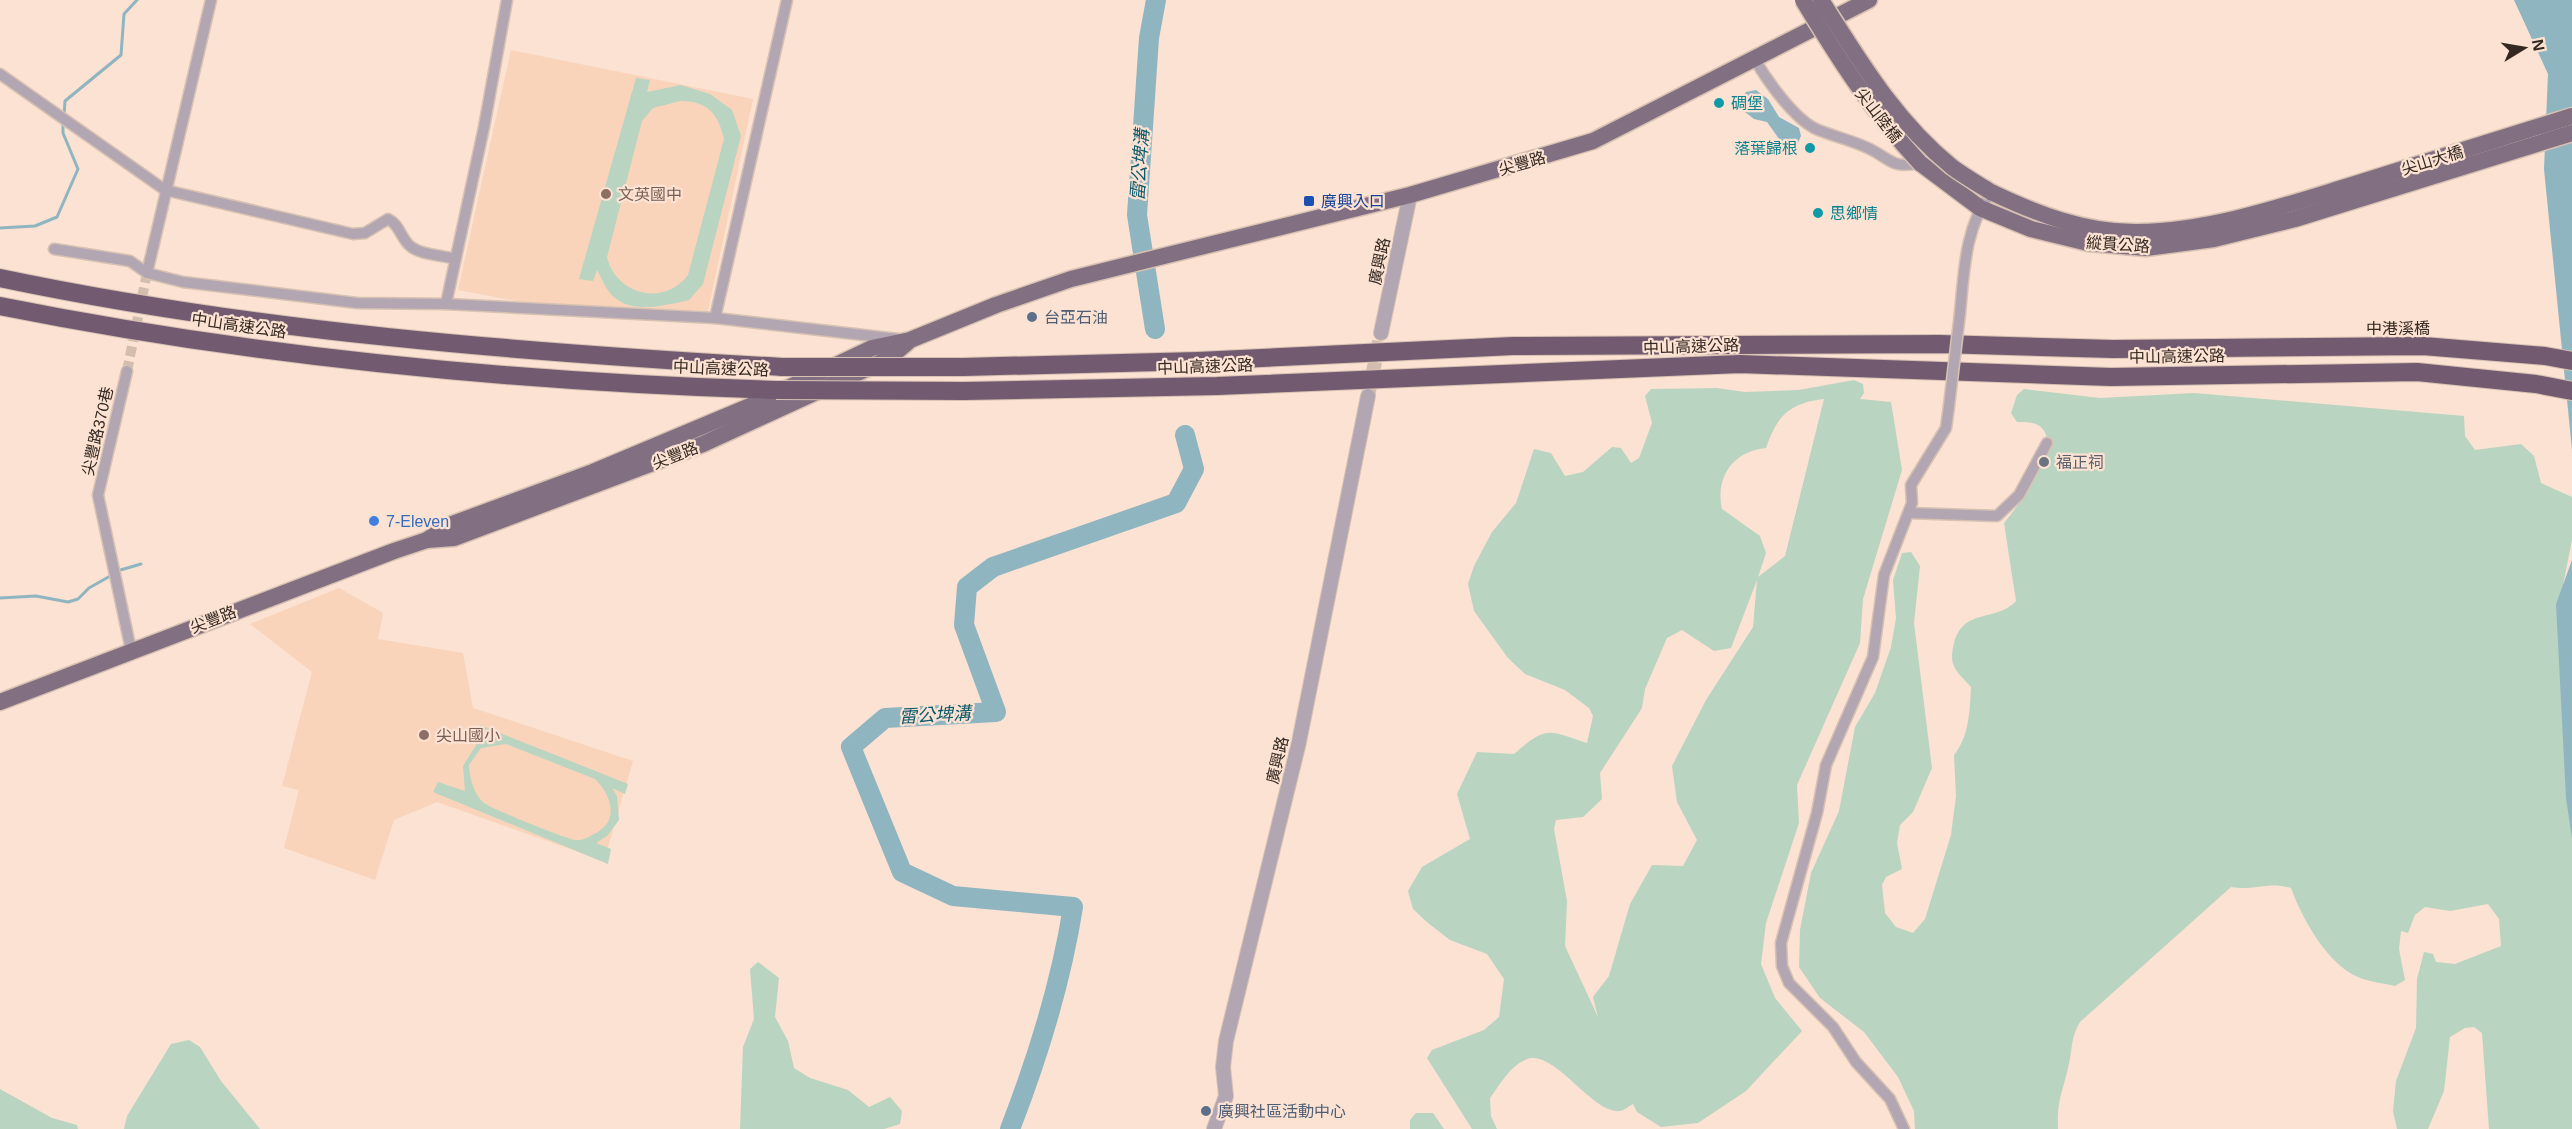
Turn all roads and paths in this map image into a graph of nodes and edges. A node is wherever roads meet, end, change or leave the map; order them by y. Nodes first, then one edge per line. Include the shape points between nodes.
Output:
1 (211, 0) edge
2 (507, 0) edge
3 (787, 0) edge
4 (1803, 0) edge
5 (1821, 0) edge
6 (1869, 0) edge
7 (1754, 58) junction
8 (0, 74) edge
9 (2572, 116) edge
10 (2572, 133) edge
11 (1920, 163) junction
12 (165, 190) junction
13 (1991, 192) junction
14 (1410, 195) junction
15 (1980, 208) junction
16 (2290, 212) junction
17 (54, 249) dead end
18 (455, 259) junction
19 (147, 273) junction
20 (0, 278) edge
21 (446, 304) junction
22 (0, 306) edge
23 (715, 318) junction
24 (1381, 333) tunnel mouth
25 (910, 340) junction
26 (2223, 350) joint
27 (2572, 361) edge
28 (127, 371) tunnel mouth
29 (2572, 391) edge
30 (1368, 396) tunnel mouth
31 (2047, 442) dead end
32 (1909, 513) junction
33 (131, 650) junction
34 (0, 702) edge
35 (1214, 1129) edge
36 (1904, 1129) edge

1 - 12 street
2 - 18 street
3 - 23 street
4 - 11 main road, 尖山陸橋, bridge via 1842,66 1888,129
5 - 13 main road, 尖山陸橋, bridge via 1880,93 1915,134 1953,168
6 - 7 main road, 尖豐路
7 - 11 street via 1764,77 1813,127 1872,150 1894,165
7 - 14 main road, 尖豐路 via 1593,141
8 - 12 street
9 - 16 main road, 尖山大橋
10 - 16 main road, 尖山大橋
11 - 15 main road, 尖山陸橋
12 - 18 street via 353,234 365,233 388,219 395,222 409,245 417,250
12 - 19 street
13 - 15 street
13 - 16 main road, 縱貫公路 via 2043,216 2137,232 2184,229
14 - 24 street, 廣興路
14 - 25 main road, 尖豐路 via 1071,279
15 - 16 main road, 縱貫公路 via 2043,232 2088,243 2146,248 2214,239
15 - 32 street, bridge via 1966,250 1946,428 1911,485
17 - 19 street via 130,261
18 - 21 street
19 - 21 street via 183,282 357,303
20 - 26 highway, 中山高速公路, bridge via 93,298 266,324 495,348 782,368 1198,361 1514,346 1940,344
21 - 23 street
22 - 29 highway, 中山高速公路, bridge via 262,349 403,365 554,380 776,390 1217,386 1740,364 2111,377 2416,372
23 - 25 street
25 - 33 main road, 尖豐路 via 872,348 748,407 593,472 447,526 427,540
26 - 27 highway, 中港溪橋 via 2423,346
28 - 33 street, 尖豐路370巷 via 98,495
30 - 35 street, 廣興路 via 1299,742 1226,1041 1226,1096
31 - 32 street via 2019,495 1997,516
32 - 36 street via 1884,575 1874,657 1826,765 1782,943 1782,966 1789,983 1833,1027 1856,1062 1890,1099
33 - 34 main road, 尖豐路

